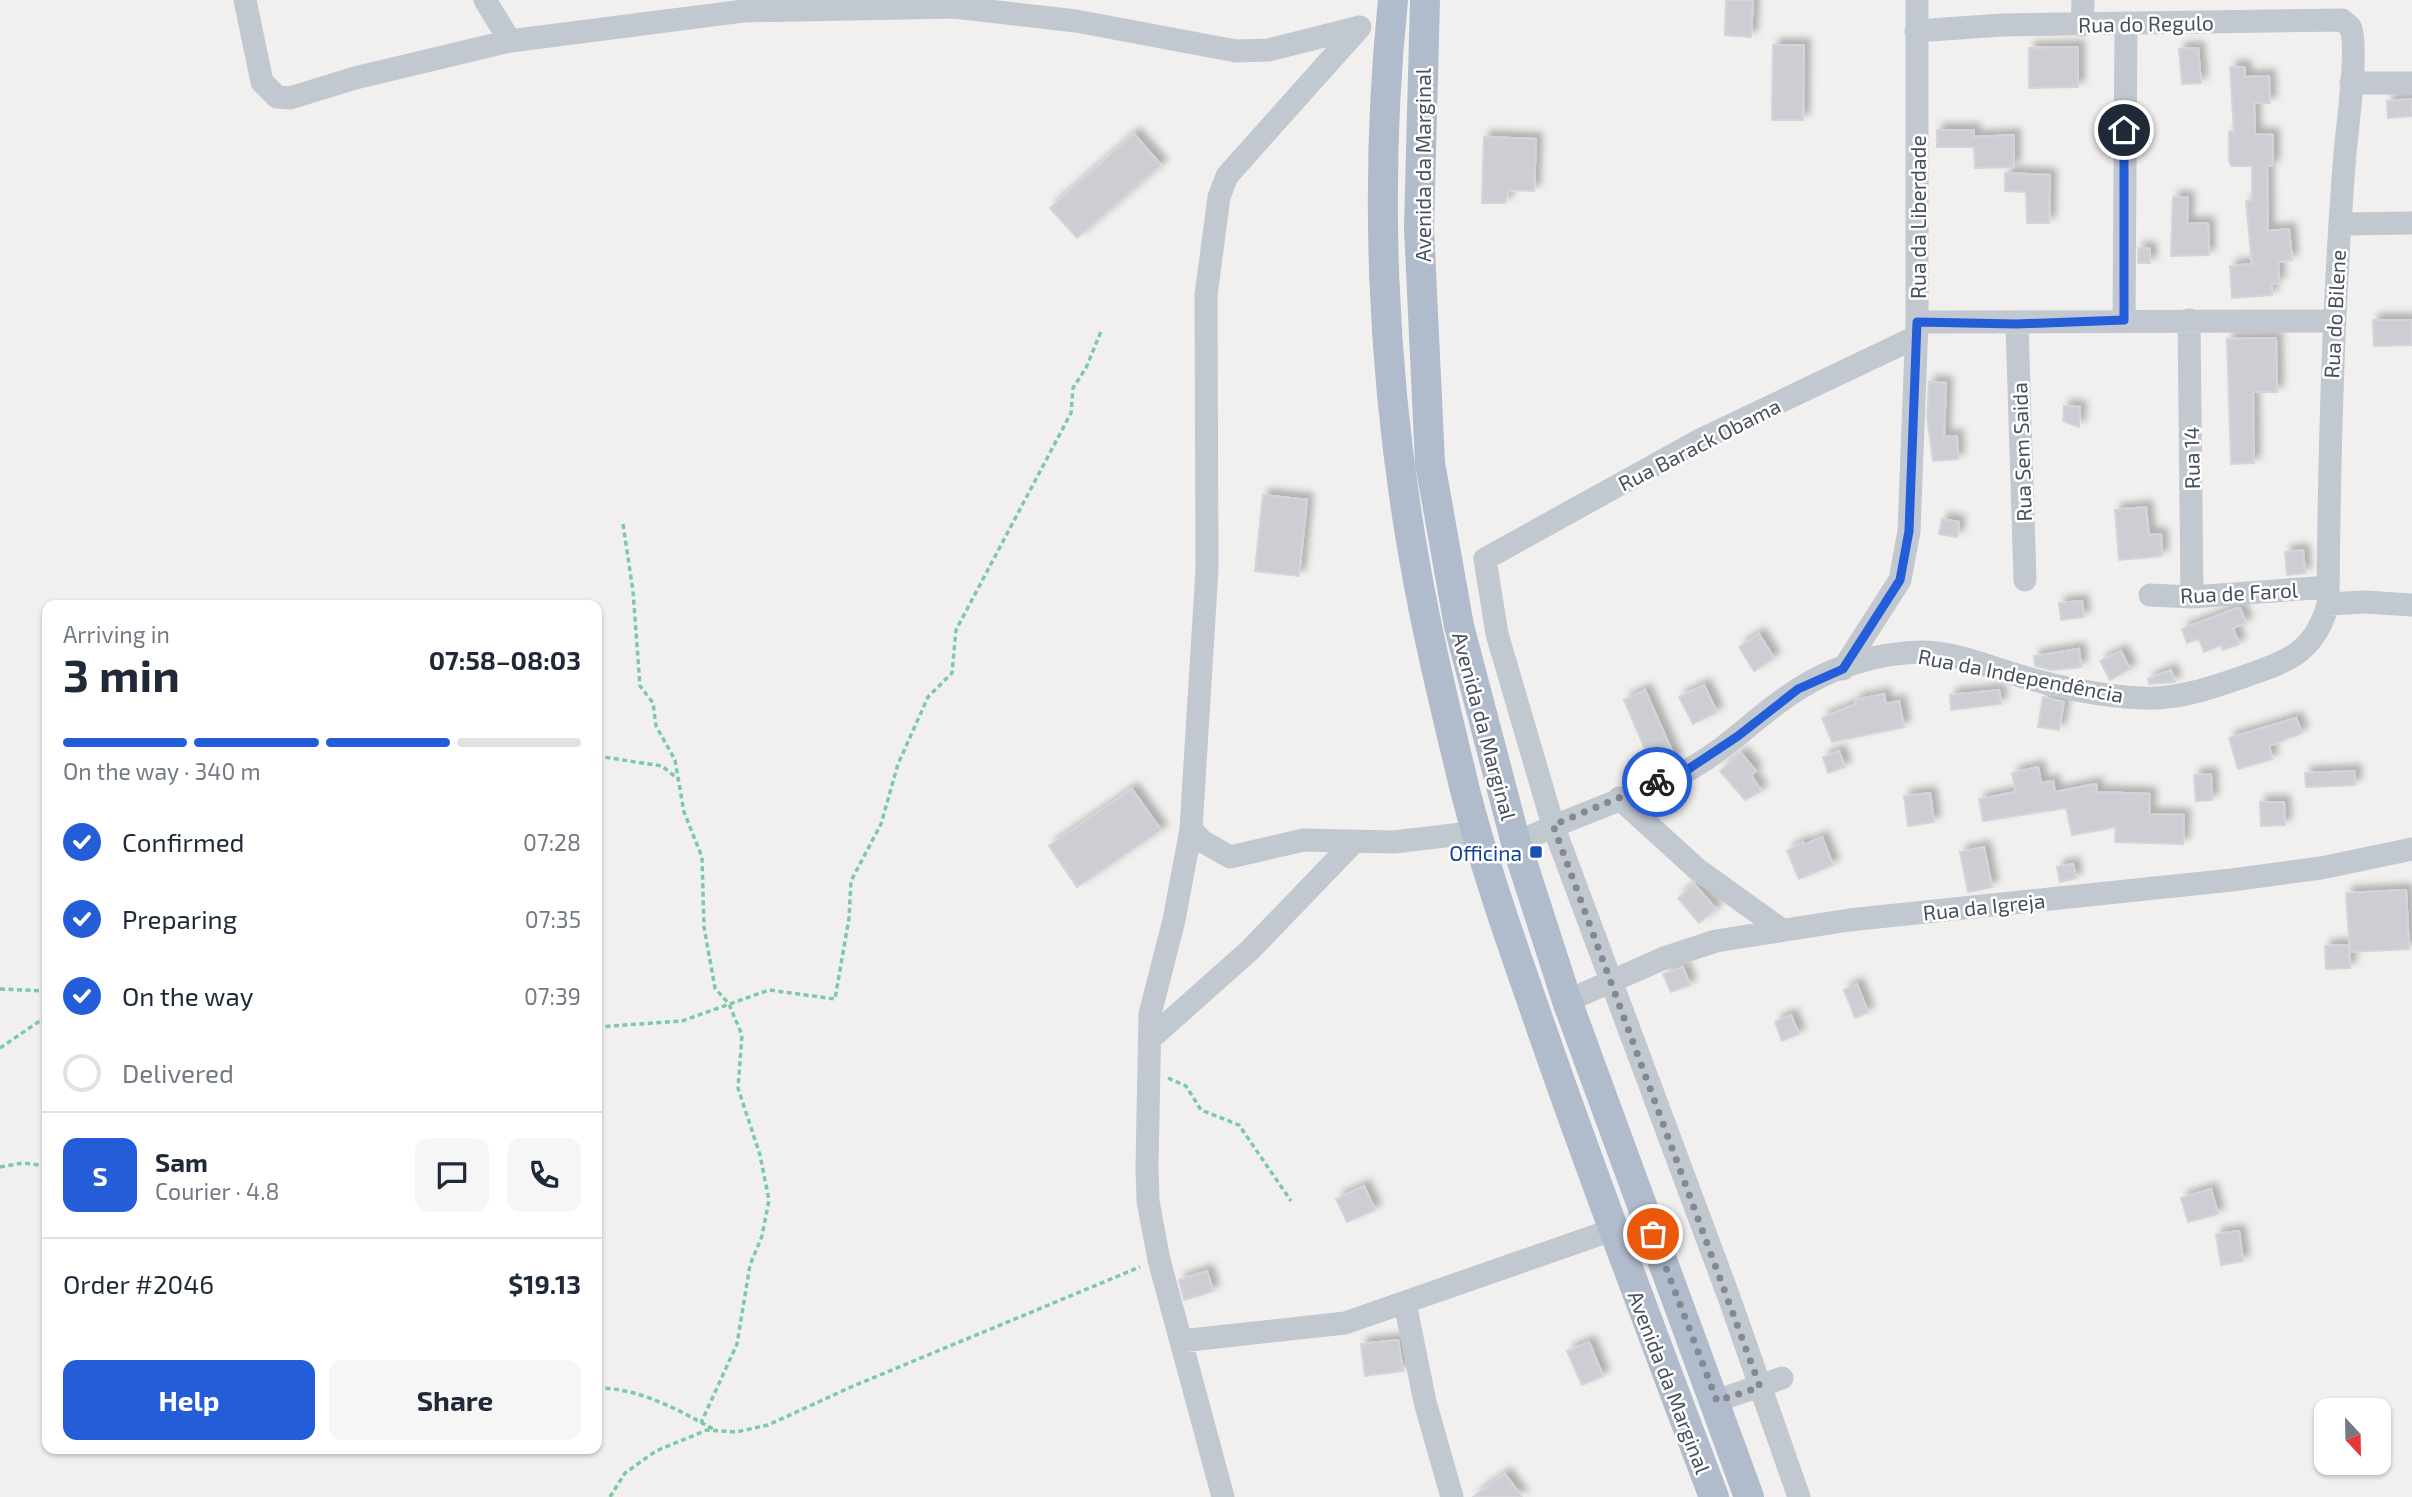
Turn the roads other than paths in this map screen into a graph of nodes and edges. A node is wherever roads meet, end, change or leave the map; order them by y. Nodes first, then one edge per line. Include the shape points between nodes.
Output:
1 (245, 0) edge
2 (485, 0) edge
3 (1425, 0) edge
4 (1917, 0) edge
5 (2083, 0) edge
6 (1392, 10) edge
7 (2126, 23) junction
8 (2082, 25) junction
9 (2350, 26) joint
10 (1360, 27) junction
11 (1916, 31) junction
12 (510, 41) junction
13 (2351, 83) junction
14 (2412, 83) edge
15 (2412, 223) edge
16 (2340, 224) junction
17 (2124, 320) junction
18 (2189, 320) junction
19 (2334, 321) junction
20 (2017, 324) junction
21 (1917, 330) junction
22 (2025, 580) dead end
23 (2150, 595) dead end
24 (2328, 595) junction
25 (2192, 597) junction
26 (2412, 605) edge
27 (1843, 669) junction
28 (1619, 798) junction
29 (1553, 825) junction
30 (1191, 829) junction
31 (1478, 832) junction
32 (1353, 843) junction
33 (1516, 843) junction
34 (2412, 849) edge
35 (1782, 930) junction
36 (1611, 981) junction
37 (1567, 1001) junction
38 (1150, 1049) junction
39 (1612, 1230) junction
40 (1405, 1303) junction
41 (1181, 1341) junction
42 (1782, 1378) dead end
43 (1760, 1387) junction
44 (1717, 1401) junction
45 (1223, 1497) edge
46 (1452, 1497) edge
47 (1714, 1497) edge
48 (1749, 1497) edge
49 (1798, 1497) edge

1 - 12 street via 262,82 278,97 290,98
2 - 12 street
3 - 33 main road, Avenida da Marginal via 1419,228 1430,463 1459,626
4 - 11 street, Rua da Liberdade
5 - 8 street
6 - 10 street
6 - 31 main road, Avenida da Marginal via 1384,269 1398,438 1414,559
7 - 8 street, Rua do Regulo
7 - 9 street, Rua do Regulo via 2342,20
7 - 17 street
8 - 11 street, Rua do Regulo
9 - 13 street, Rua do Bilene
10 - 12 street via 1268,50 1236,51 1027,14 954,7 884,8 743,11
10 - 30 street via 1239,161 1219,197 1206,295 1207,569
11 - 21 street, Rua da Liberdade
13 - 14 street
13 - 16 street, Rua do Bilene
15 - 16 street
16 - 19 street, Rua do Bilene
17 - 18 street, Rua Barack Obama
17 - 20 street, Rua Barack Obama
18 - 19 street, Rua Barack Obama
18 - 25 street, Rua 14
19 - 24 street, Rua do Bilene
20 - 21 street, Rua Barack Obama
20 - 22 street, Rua Sem Saida
21 - 27 street, Rua da Liberdade via 1906,561 1900,580
21 - 29 street, Rua Barack Obama via 1698,442 1485,559 1497,634
23 - 25 street, Rua de Farol
24 - 25 street, Rua de Farol
24 - 26 street
24 - 27 street, Rua da Independência via 2321,629 2297,654 2269,668 2187,694 2115,695 1926,652 1892,653
27 - 28 street, Rua da Independência via 1798,689 1687,770
28 - 29 street, Rua da Independência
28 - 35 street via 1697,869
29 - 33 street, Rua da Independência
29 - 36 street
30 - 32 street via 1230,857 1304,840
30 - 38 street via 1150,1014
31 - 32 street via 1432,840
31 - 39 main road, Avenida da Marginal
32 - 38 street
33 - 37 main road, Avenida da Marginal
34 - 35 street, Rua da Igreja via 2232,880 1849,919
35 - 36 street, Rua da Igreja via 1716,941
36 - 37 street, Rua da Igreja
36 - 43 street
37 - 44 main road, Avenida da Marginal
38 - 41 street via 1148,1202 1158,1260
39 - 40 street
39 - 47 main road, Avenida da Marginal
40 - 41 street via 1345,1323
40 - 46 street via 1425,1402
41 - 45 street
42 - 43 street
43 - 44 street
43 - 49 street
44 - 48 main road, Avenida da Marginal

